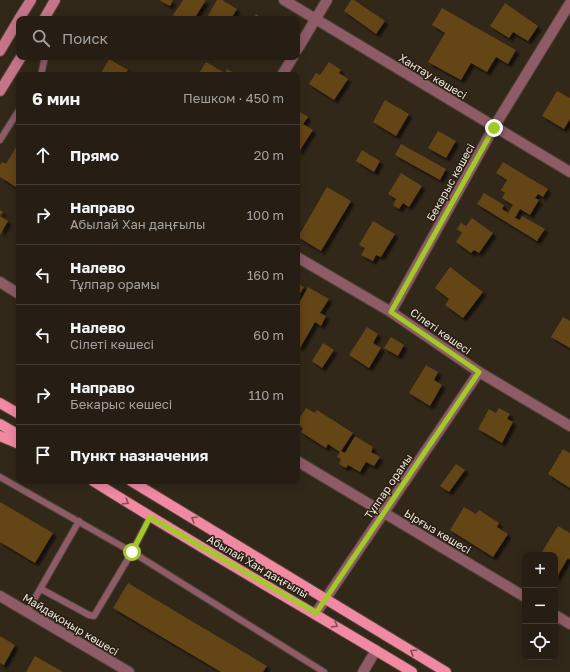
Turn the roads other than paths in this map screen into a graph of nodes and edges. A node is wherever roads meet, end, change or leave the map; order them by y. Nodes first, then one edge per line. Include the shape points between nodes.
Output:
1 (31, 0) edge
2 (284, 0) edge
3 (327, 0) edge
4 (54, 2) edge
5 (570, 3) edge
6 (21, 16) edge
7 (46, 16) edge
8 (52, 16) edge
9 (315, 19) junction
10 (16, 24) edge
11 (300, 45) edge
12 (0, 51) edge
13 (19, 60) edge
14 (44, 60) edge
15 (291, 60) edge
16 (42, 72) edge
17 (284, 72) edge
18 (0, 91) edge
19 (16, 115) edge
20 (494, 128) junction
21 (0, 140) edge
22 (570, 172) edge
23 (300, 259) edge
24 (0, 282) edge
25 (16, 292) edge
26 (391, 312) junction
27 (479, 372) junction
28 (0, 403) edge
29 (16, 412) edge
30 (0, 424) edge
31 (570, 426) edge
32 (16, 433) edge
33 (0, 436) edge
34 (16, 443) edge
35 (300, 463) edge
36 (0, 476) edge
37 (98, 484) edge
38 (136, 484) edge
39 (384, 513) junction
40 (150, 517) junction
41 (79, 521) junction
42 (132, 552) junction
43 (41, 589) junction
44 (522, 595) edge
45 (0, 596) edge
46 (327, 599) junction
47 (27, 612) junction
48 (316, 613) junction
49 (558, 617) edge
50 (570, 624) edge
51 (376, 650) junction
52 (129, 672) edge
53 (324, 672) edge
54 (362, 672) edge
55 (412, 672) edge
56 (446, 672) edge

1 - 6 main road
2 - 9 street, Хантау көшесі
3 - 9 street
4 - 7 main road
4 - 8 lane
5 - 20 street, Бекарыс көшесі
9 - 11 street
9 - 20 street, Хантау көшесі
10 - 12 main road
13 - 18 main road
14 - 16 lane
15 - 17 street
19 - 21 lane
20 - 22 street, Хантау көшесі
20 - 26 street, Бекарыс көшесі
23 - 26 street, Сілеті көшесі
24 - 25 street
26 - 27 street, Сілеті көшесі
27 - 31 street, Сілеті көшесі
27 - 39 street, Тұлпар орамы
28 - 29 main road
30 - 32 main road
33 - 34 main road
35 - 39 street, Ырғыз көшесі
36 - 41 lane
37 -> 40 main road, Абылай Хан даңғылы
46 -> 38 main road, Абылай Хан даңғылы
39 - 44 street, Ырғыз көшесі
39 - 46 street, Тұлпар орамы
40 - 42 lane
40 - 48 main road, Абылай Хан даңғылы
41 - 42 lane
41 - 43 lane
42 - 43 lane via 94,616
42 - 53 lane
43 - 47 lane
45 - 47 street, Майдақоңыр көшесі
46 - 48 street, Тұлпар орамы
56 -> 46 main road, Абылай Хан даңғылы
47 - 52 street, Майдақоңыр көшесі
48 -> 51 main road, Абылай Хан даңғылы
49 - 50 street
51 - 54 street
51 - 55 main road, Абылай Хан даңғылы

